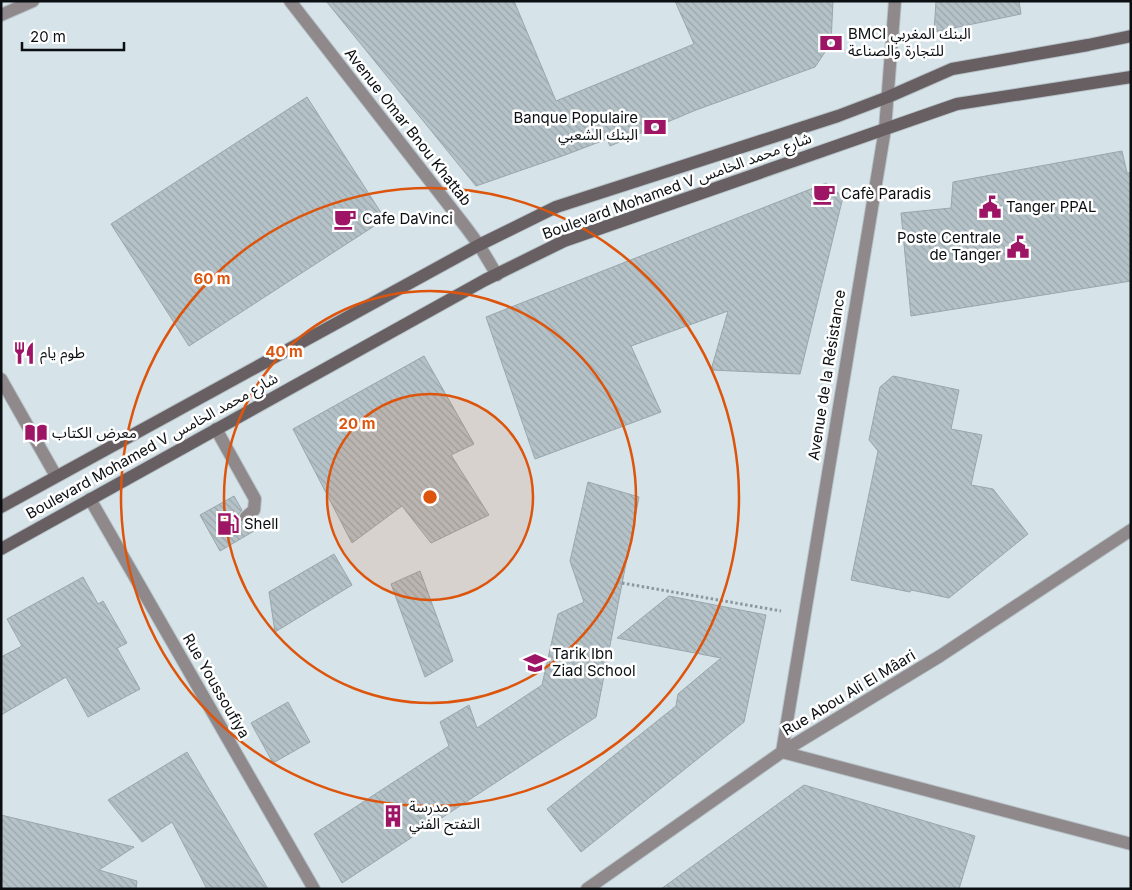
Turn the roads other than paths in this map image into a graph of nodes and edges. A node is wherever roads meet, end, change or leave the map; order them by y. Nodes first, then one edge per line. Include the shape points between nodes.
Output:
1 (33, 1) edge
2 (290, 1) edge
3 (895, 1) edge
4 (1, 14) edge
5 (1131, 36) edge
6 (1131, 77) edge
7 (888, 97) junction
8 (885, 129) junction
9 (479, 245) junction
10 (497, 275) junction
11 (1, 379) edge
12 (216, 429) junction
13 (56, 476) junction
14 (90, 499) junction
15 (1, 506) edge
16 (246, 517) dead end
17 (1131, 530) edge
18 (1, 549) edge
19 (782, 752) junction
20 (1131, 844) edge
21 (314, 889) edge
22 (587, 889) edge

1 - 4 street
2 - 9 street, Avenue Omar Bnou Khattab
3 - 7 street, Avenue de la Résistance
5 - 7 main road, Boulevard Mohamed V شارع محمد الخامس via 952,69
6 - 8 main road, Boulevard Mohamed V شارع محمد الخامس via 957,104
7 - 8 street, Avenue de la Résistance
7 - 9 main road, Boulevard Mohamed V شارع محمد الخامس via 556,207
8 - 10 main road, Boulevard Mohamed V شارع محمد الخامس via 564,241
8 - 19 street, Avenue de la Résistance
9 - 10 street, Avenue Omar Bnou Khattab
9 - 13 main road, Boulevard Mohamed V شارع محمد الخامس
10 - 12 main road, Boulevard Mohamed V شارع محمد الخامس
11 - 13 street
12 - 14 main road, Boulevard Mohamed V شارع محمد الخامس
12 - 16 street via 255,499 254,510
13 - 15 main road, Boulevard Mohamed V شارع محمد الخامس
14 - 18 main road, Boulevard Mohamed V شارع محمد الخامس
14 - 21 street, Rue Youssoufiya
17 - 19 street, Rue Abou Ali El Mâari via 940,656
19 - 20 street
19 - 22 street, Rue Abou Ali El Mâari

